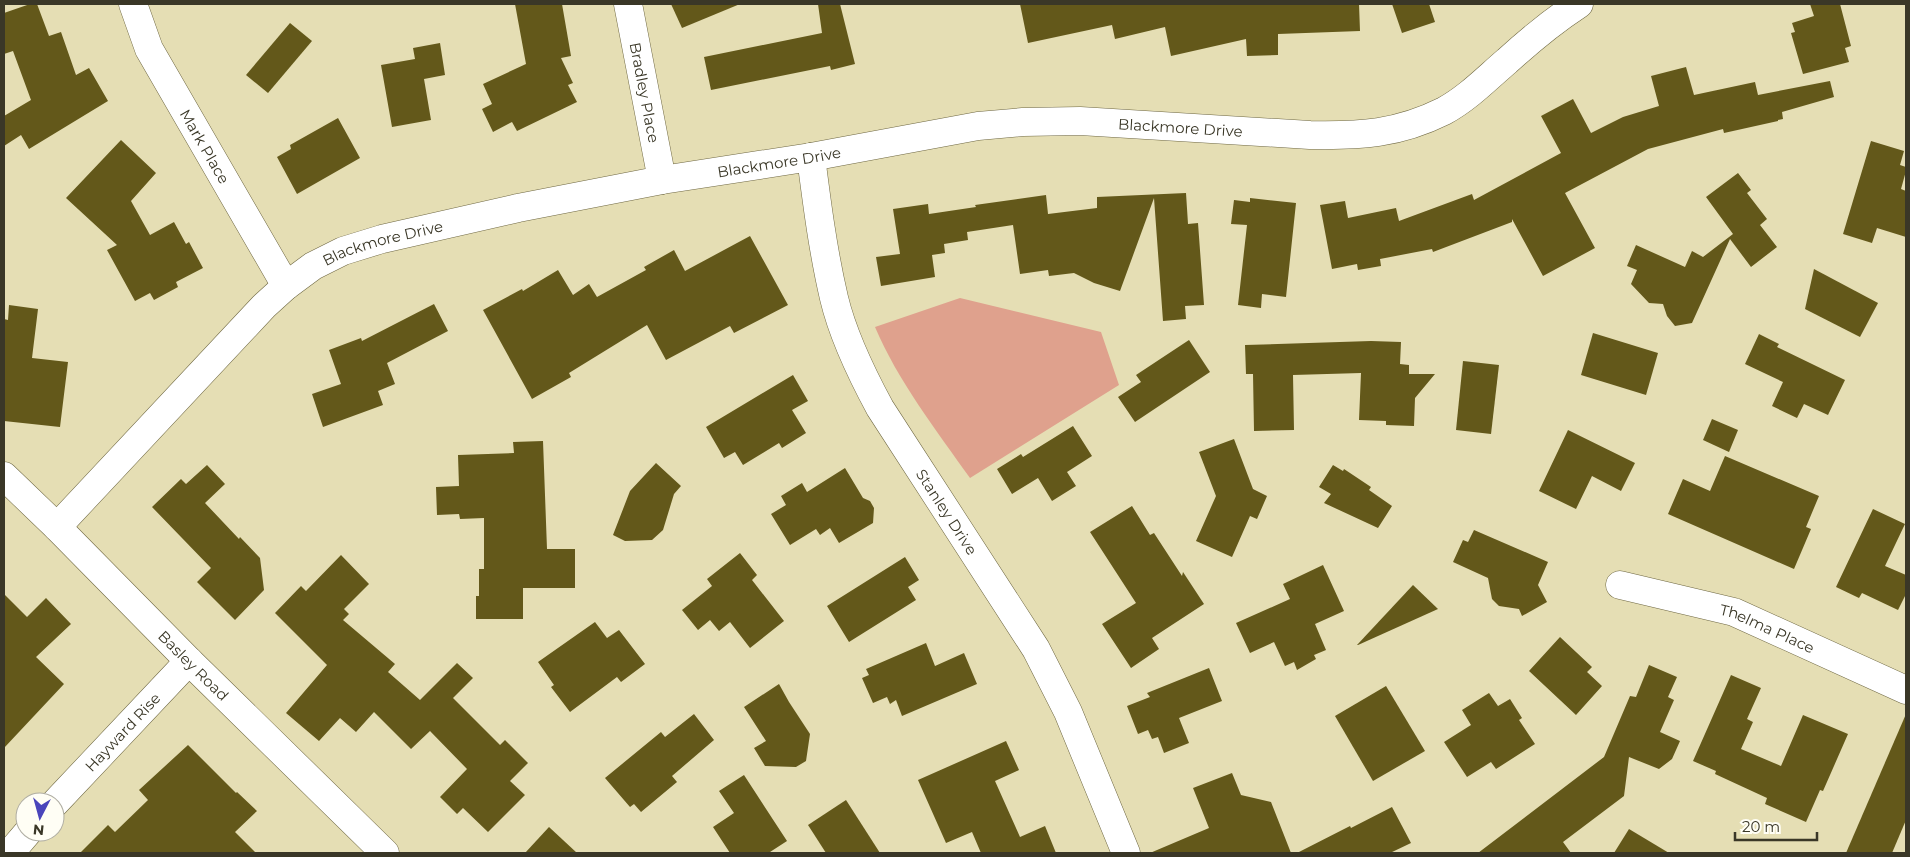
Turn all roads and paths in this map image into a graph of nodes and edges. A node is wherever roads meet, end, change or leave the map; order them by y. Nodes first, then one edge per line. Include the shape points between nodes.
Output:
1 (133, 4) edge
2 (628, 4) edge
3 (1579, 4) edge
4 (811, 157) junction
5 (662, 180) junction
6 (286, 286) junction
7 (4, 476) edge
8 (57, 527) junction
9 (1620, 585) dead end
10 (189, 661) junction
11 (1906, 690) edge
12 (65, 792) edge
13 (19, 842) edge
14 (10, 853) edge
15 (385, 853) edge
16 (1126, 853) edge

1 - 6 street, Mark Place via 149,49
2 - 5 street, Bradley Place
3 - 4 street, Blackmore Drive via 1526,43 1466,97 1422,120 1386,131 1353,136 1310,135 1030,121 978,126
4 - 5 street, Blackmore Drive
4 - 16 street, Stanley Drive via 834,300 862,375 1036,649 1068,712
5 - 6 street, Blackmore Drive via 382,239 314,266
6 - 8 street, Blackmore Drive
7 - 8 street, Basley Road
8 - 10 street, Basley Road
9 - 11 street, Thelma Place via 1734,612
10 - 12 street, Hayward Rise
10 - 15 street, Basley Road
13 - 14 street

